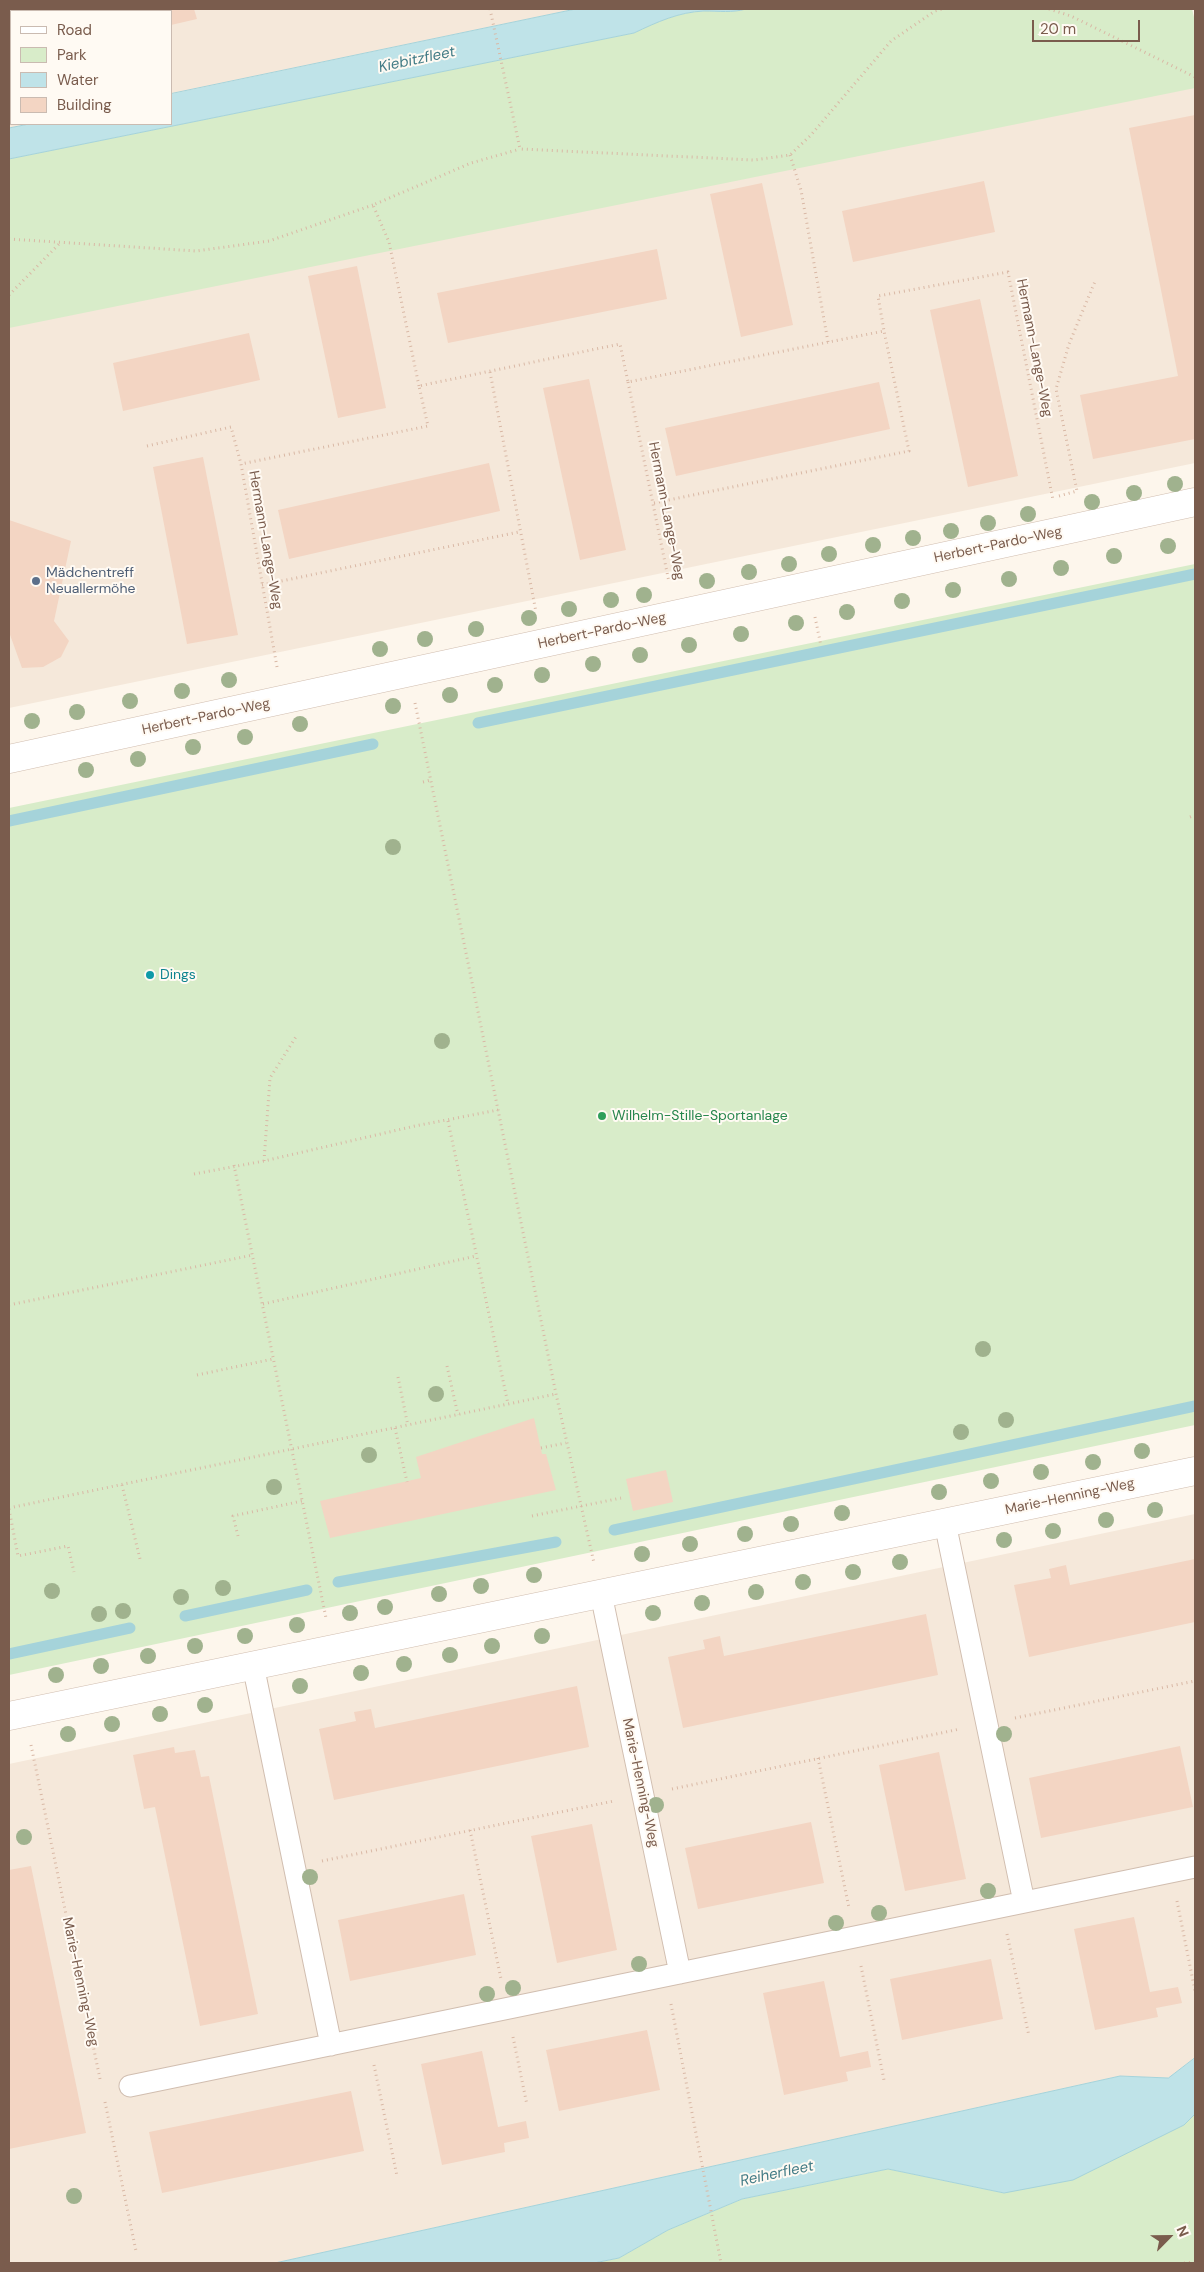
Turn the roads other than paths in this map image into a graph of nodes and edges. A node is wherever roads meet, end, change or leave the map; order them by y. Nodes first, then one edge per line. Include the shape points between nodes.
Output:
1 (1195, 502) edge
2 (9, 760) edge
3 (1195, 1471) edge
4 (945, 1523) junction
5 (601, 1594) junction
6 (253, 1665) junction
7 (17, 1714) edge
8 (1195, 1867) edge
9 (1024, 1902) junction
10 (680, 1973) junction
11 (331, 2045) junction
12 (130, 2086) dead end

1 - 2 street, Herbert-Pardo-Weg
3 - 4 street, Marie-Henning-Weg
4 - 5 street, Marie-Henning-Weg
4 - 9 lane
5 - 6 street, Marie-Henning-Weg
5 - 10 lane, Marie-Henning-Weg
6 - 7 street, Marie-Henning-Weg
6 - 11 lane
8 - 9 lane
9 - 10 lane
10 - 11 lane
11 - 12 lane

